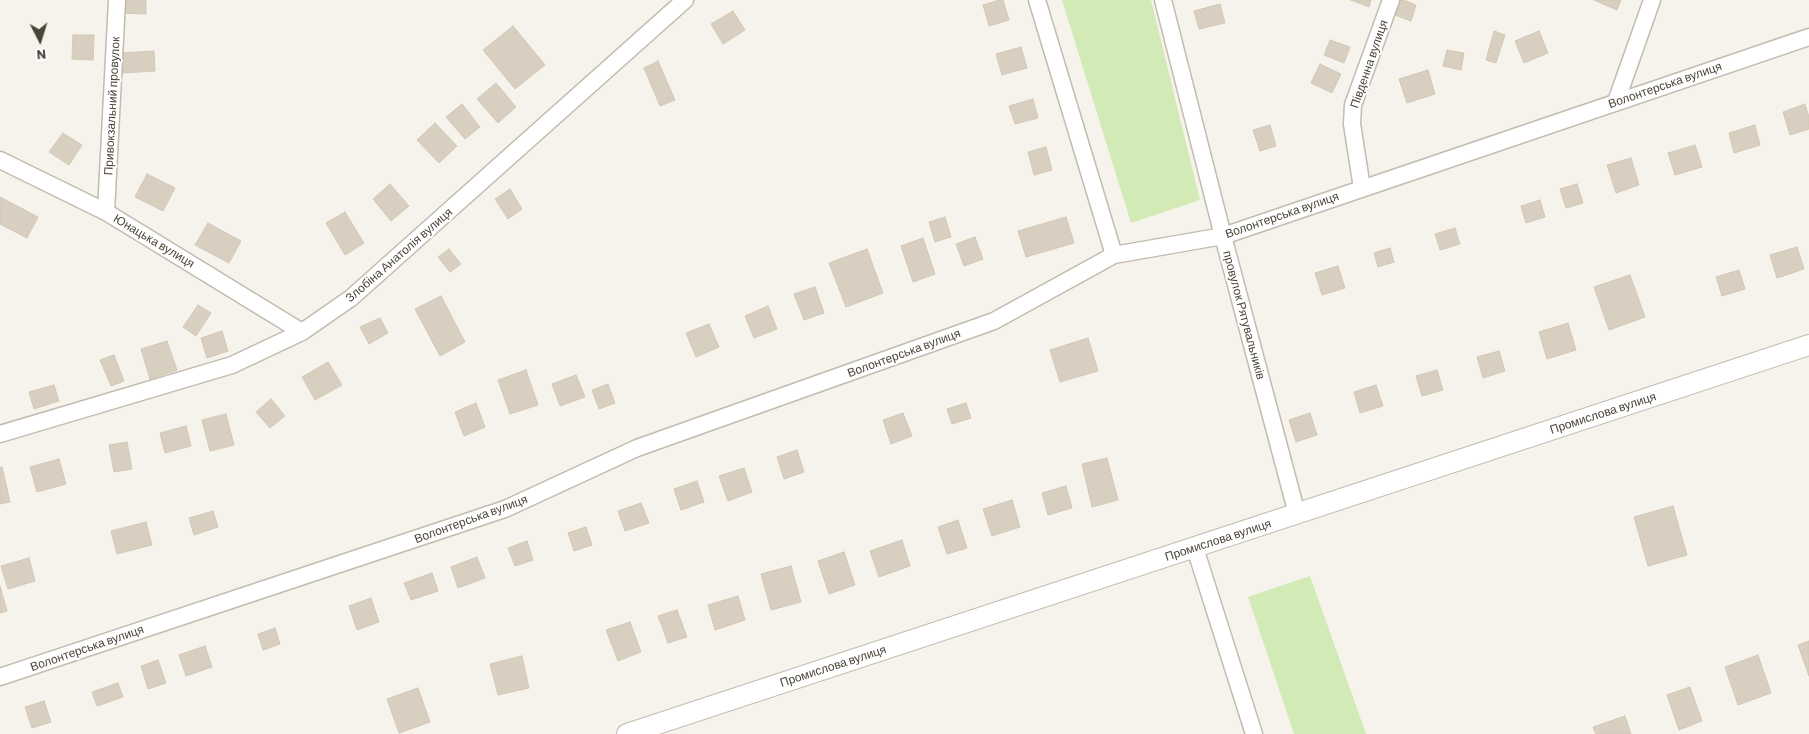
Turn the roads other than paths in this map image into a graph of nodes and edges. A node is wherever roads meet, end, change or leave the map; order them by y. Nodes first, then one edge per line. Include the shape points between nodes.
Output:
1 (117, 0) edge
2 (685, 0) edge
3 (1037, 0) edge
4 (1163, 0) edge
5 (1391, 0) edge
6 (1652, 0) edge
7 (1809, 37) edge
8 (1616, 102) junction
9 (0, 160) edge
10 (1362, 188) junction
11 (106, 212) junction
12 (1223, 236) junction
13 (1114, 254) junction
14 (302, 332) junction
15 (1809, 345) edge
16 (0, 434) edge
17 (1297, 514) junction
18 (1195, 548) junction
19 (0, 677) edge
20 (627, 734) edge
21 (1254, 734) edge

1 - 11 street, Привокзальний провулок
2 - 14 street, Злобіна Анатолія вулиця via 351,298
3 - 13 street
4 - 12 street, провулок Рятувальників
5 - 10 street, Південна вулиця via 1353,105 1352,124
6 - 8 street
7 - 8 street, Волонтерська вулиця
8 - 10 street, Волонтерська вулиця
9 - 11 street, Юнацька вулиця
10 - 12 street, Волонтерська вулиця
11 - 14 street, Юнацька вулиця
12 - 13 street, Волонтерська вулиця
12 - 17 street, провулок Рятувальників
13 - 19 street, Волонтерська вулиця via 994,321 637,448 505,509
14 - 16 street, Злобіна Анатолія вулиця via 232,365
15 - 17 street, Промислова вулиця
17 - 18 street, Промислова вулиця
18 - 20 street, Промислова вулиця
18 - 21 street

